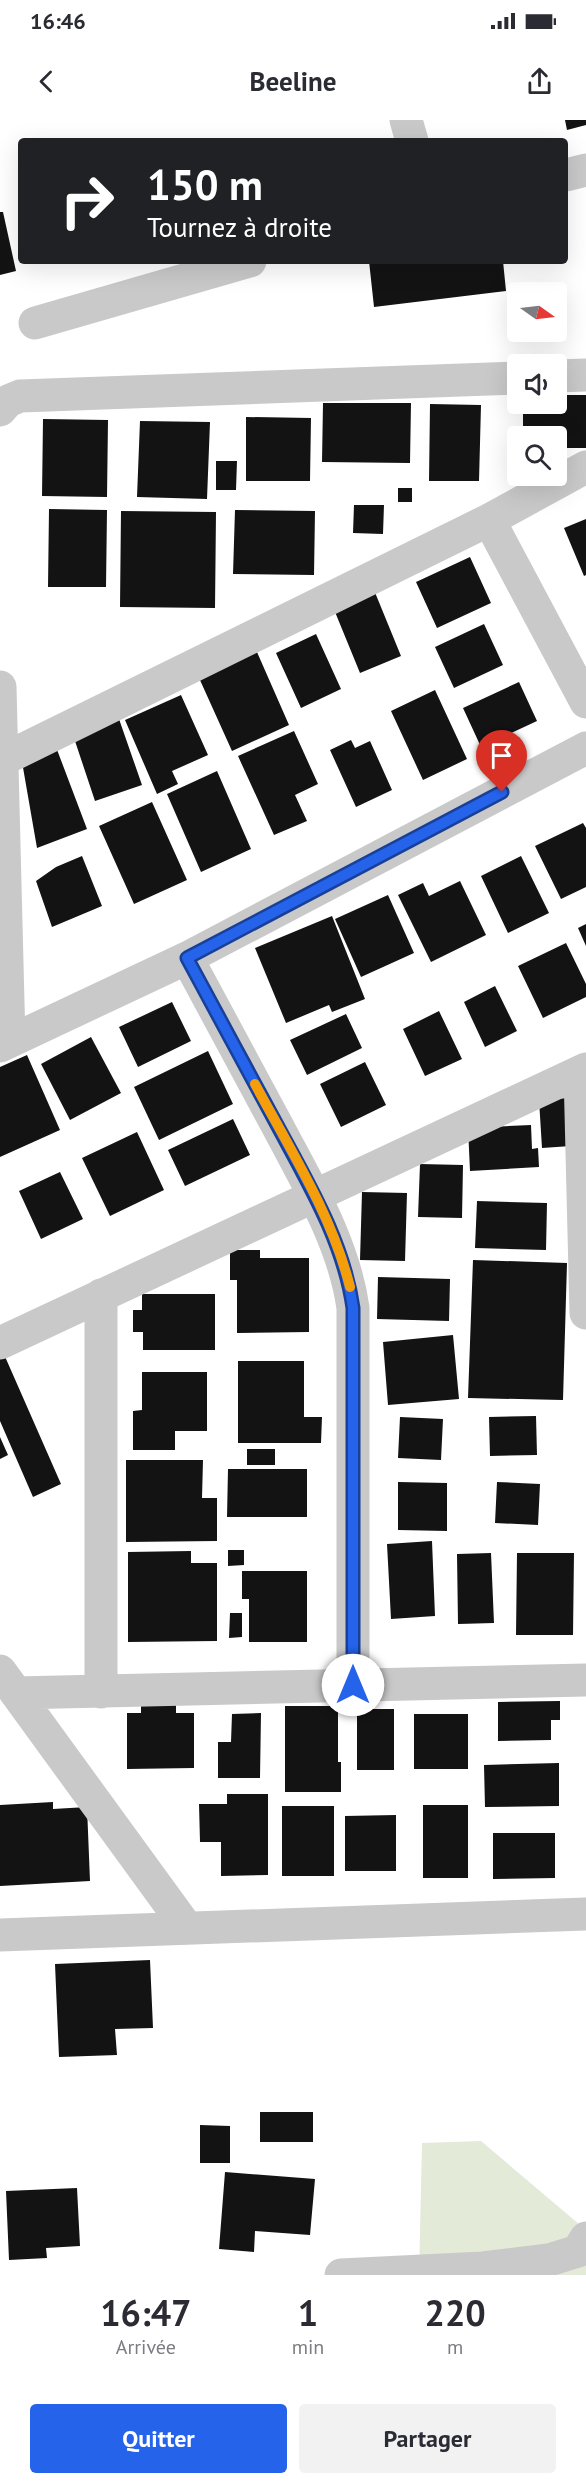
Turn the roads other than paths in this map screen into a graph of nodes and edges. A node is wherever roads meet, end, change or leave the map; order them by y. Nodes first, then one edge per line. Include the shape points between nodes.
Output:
1 (406, 120) edge
2 (411, 138) edge
3 (586, 170) edge
4 (568, 174) edge
5 (240, 264) edge
6 (34, 323) dead end
7 (586, 375) edge
8 (567, 376) edge
9 (507, 378) edge
10 (0, 410) edge
11 (586, 467) edge
12 (489, 520) junction
13 (0, 687) edge
14 (586, 702) edge
15 (586, 748) edge
16 (2, 760) junction
17 (187, 958) junction
18 (5, 1044) edge
19 (583, 1071) edge
20 (315, 1196) junction
21 (101, 1295) junction
22 (586, 1314) edge
23 (0, 1343) edge
24 (586, 1680) edge
25 (8, 1682) edge
26 (353, 1685) junction
27 (101, 1692) junction
28 (586, 1914) edge
29 (187, 1928) junction
30 (0, 1935) edge
31 (586, 2238) edge
32 (341, 2275) edge

1 - 2 street
3 - 4 street
5 - 6 street
7 - 8 street
9 - 10 street via 20,396
11 - 12 street
12 - 14 street
12 - 16 street
13 - 16 street
15 - 17 street
16 - 18 street
17 - 18 street
17 - 20 street
19 - 20 street
19 - 22 street
20 - 21 street
20 - 26 street via 343,1263 353,1308
21 - 23 street
21 - 27 street
24 - 26 street
25 - 27 street
25 - 29 street
26 - 27 street
28 - 29 street
29 - 30 street
31 - 32 street via 578,2251 549,2260 483,2268

